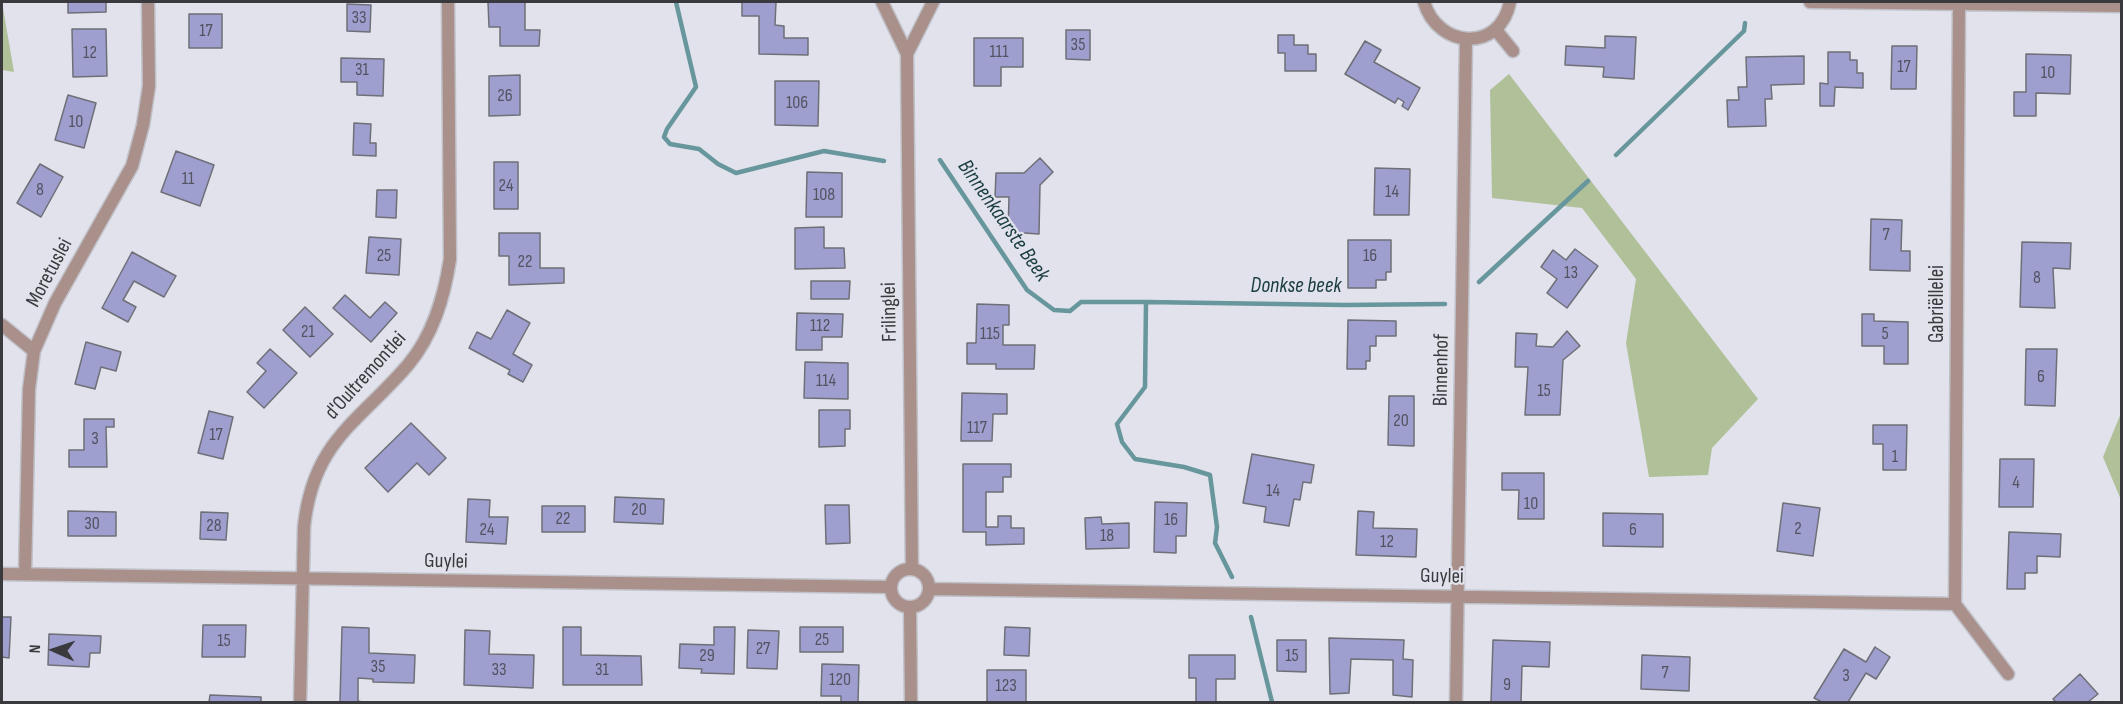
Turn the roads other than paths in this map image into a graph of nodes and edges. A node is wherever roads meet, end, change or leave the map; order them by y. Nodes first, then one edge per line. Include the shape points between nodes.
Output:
1 (148, 2) edge
2 (448, 2) edge
3 (882, 2) edge
4 (933, 2) edge
5 (1424, 2) edge
6 (1510, 2) edge
7 (1810, 2) edge
8 (1959, 4) junction
9 (2121, 6) edge
10 (1496, 30) junction
11 (1466, 39) junction
12 (1513, 51) dead end
13 (907, 54) junction
14 (2, 325) edge
15 (34, 351) junction
16 (912, 569) junction
17 (2, 574) edge
18 (25, 574) junction
19 (302, 579) junction
20 (891, 587) junction
21 (929, 589) junction
22 (1458, 597) junction
23 (1955, 604) junction
24 (910, 608) junction
25 (2008, 674) dead end
26 (300, 702) edge
27 (911, 702) edge
28 (1456, 702) edge

1 - 15 street, Moretuslei via 149,86 132,166 55,303
2 - 19 street, d'Oultremontlei via 450,259 445,291 433,323 408,364 345,428 316,473 307,503
3 - 13 street, Frilinglei
4 - 13 street, Frilinglei
5 - 11 street via 1440,29
6 - 10 street via 1504,21
7 - 8 street
8 - 9 street
8 - 23 street, Gabriëllelei
10 - 11 street
10 - 12 street
11 - 22 street, Binnenhof
13 - 16 street, Frilinglei
14 - 15 street
15 - 18 street, Moretuslei via 29,389
16 - 20 street via 899,572
16 - 21 street via 925,576
17 - 18 street, Guylei
18 - 19 street, Guylei
19 - 20 street, Guylei
19 - 26 street, d'Oultremontlei
20 - 24 street via 894,600
21 - 22 street, Guylei
21 - 24 street via 922,603
22 - 23 street, Guylei
22 - 28 street, Binnenhof
23 - 25 street
24 - 27 street

